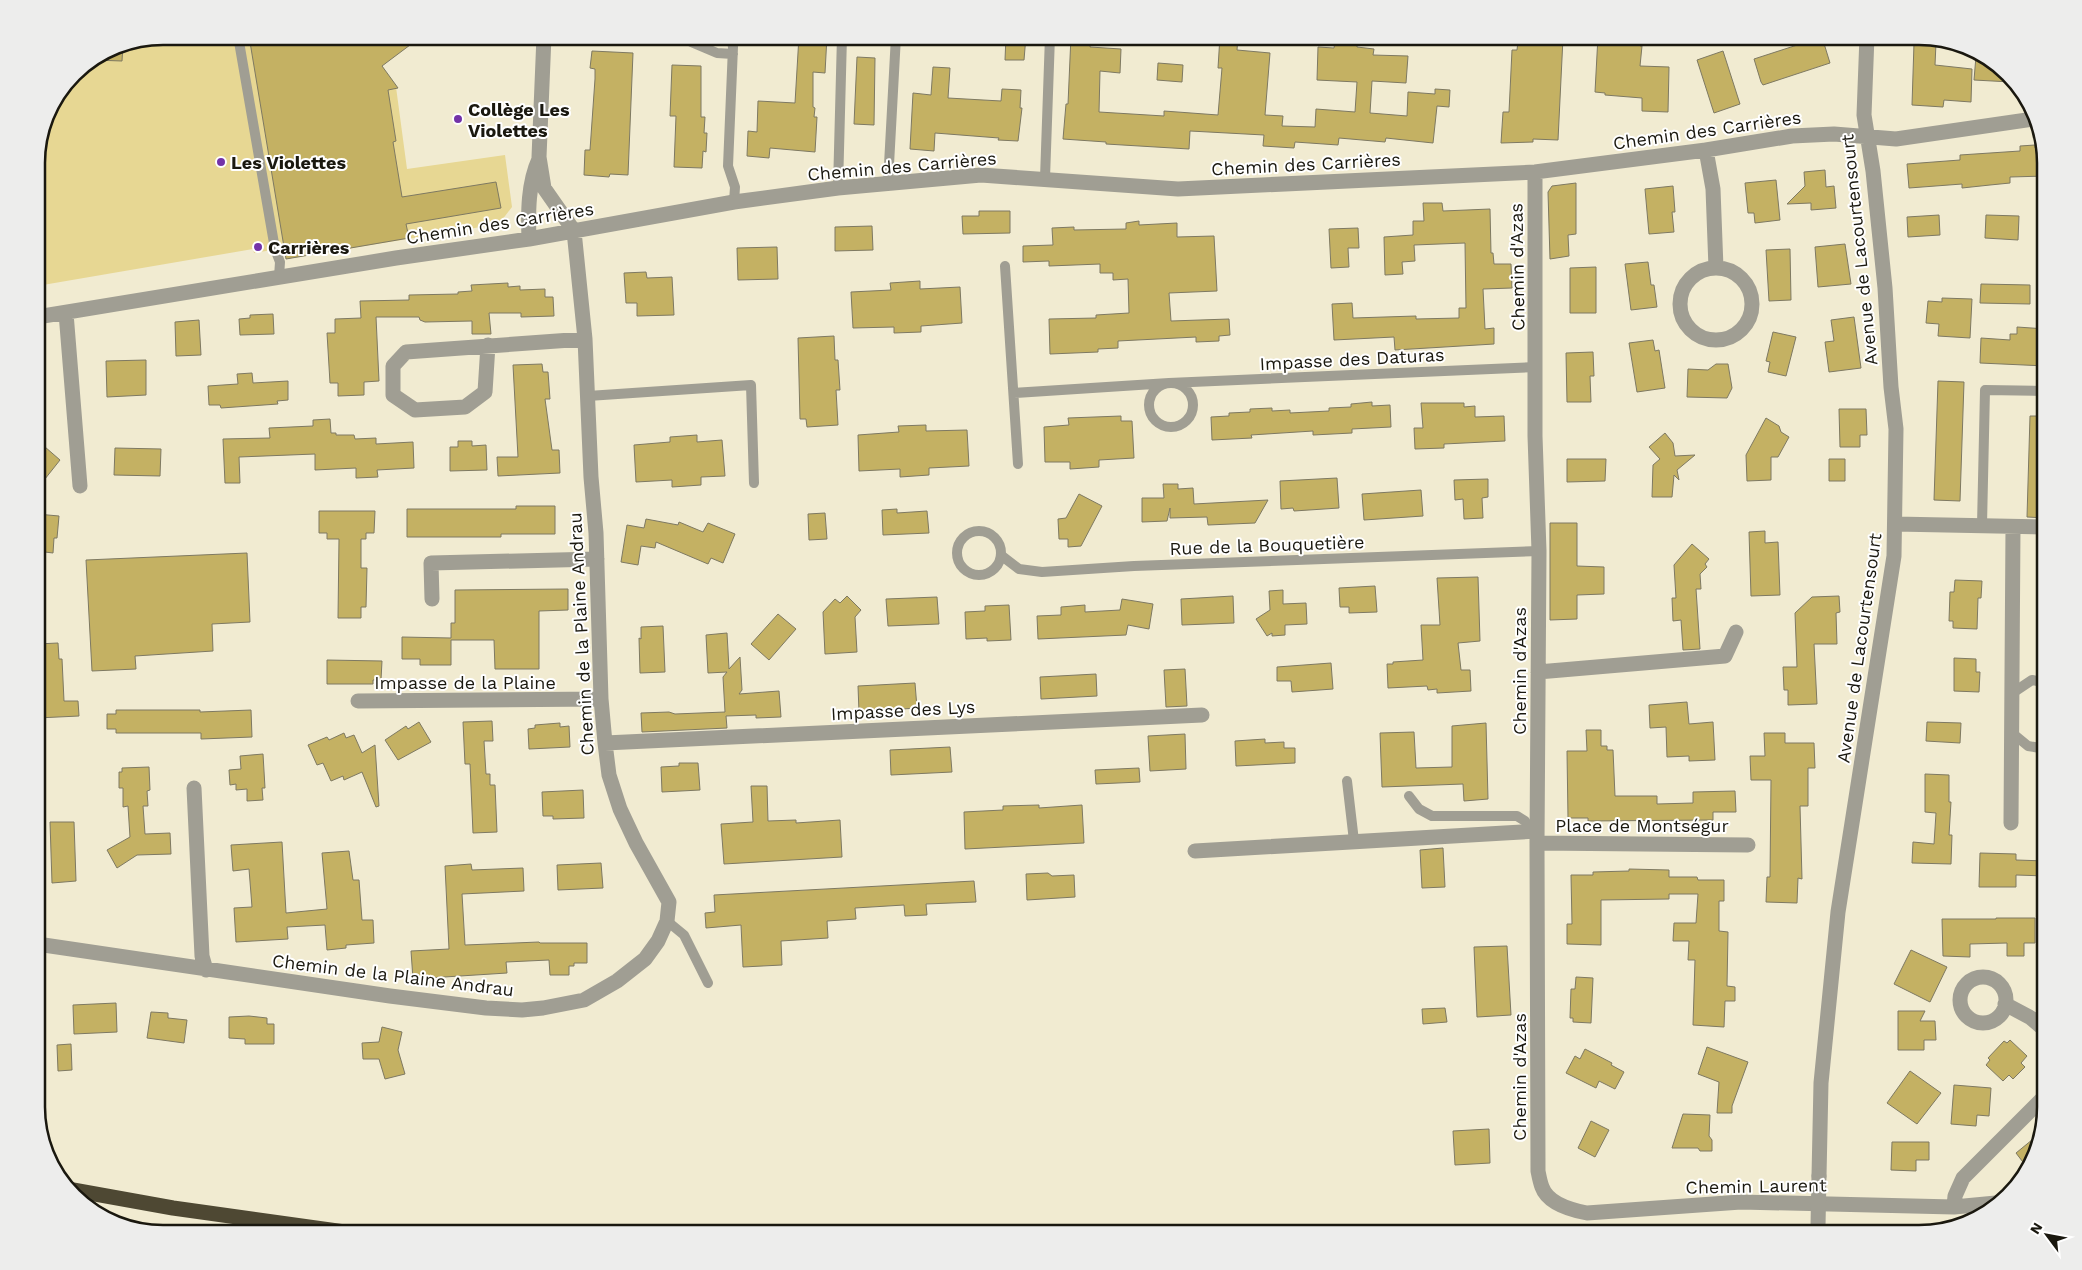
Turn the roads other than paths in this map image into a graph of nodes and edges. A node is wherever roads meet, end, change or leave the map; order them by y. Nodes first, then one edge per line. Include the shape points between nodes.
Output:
1 (240, 45) edge
2 (544, 45) edge
3 (699, 45) edge
4 (732, 45) edge
5 (842, 45) edge
6 (896, 45) edge
7 (1050, 45) edge
8 (1867, 45) edge
9 (732, 54) junction
10 (2029, 120) edge
11 (1866, 136) junction
12 (1706, 150) junction
13 (539, 158) junction
14 (1534, 172) junction
15 (1045, 178) junction
16 (888, 183) junction
17 (838, 188) junction
18 (734, 202) junction
19 (574, 231) junction
20 (529, 239) junction
21 (1005, 266) dead end
22 (1716, 268) junction
23 (279, 277) junction
24 (66, 313) junction
25 (45, 316) edge
26 (585, 340) junction
27 (488, 345) junction
28 (1536, 367) junction
29 (1169, 383) junction
30 (2037, 391) edge
31 (1014, 393) junction
32 (588, 396) junction
33 (1018, 464) dead end
34 (754, 483) dead end
35 (80, 486) dead end
36 (1895, 524) junction
37 (1982, 525) junction
38 (2014, 527) junction
39 (2037, 527) edge
40 (1539, 551) junction
41 (1002, 556) junction
42 (597, 559) junction
43 (432, 600) dead end
44 (1736, 632) dead end
45 (1538, 672) junction
46 (2037, 681) edge
47 (2011, 694) junction
48 (601, 699) junction
49 (358, 701) dead end
50 (1202, 715) dead end
51 (2011, 732) junction
52 (605, 743) junction
53 (2037, 748) edge
54 (1347, 781) dead end
55 (194, 788) dead end
56 (1409, 796) dead end
57 (2011, 823) dead end
58 (1535, 835) junction
59 (1354, 842) junction
60 (1748, 845) dead end
61 (1195, 851) dead end
62 (667, 921) junction
63 (45, 945) edge
64 (206, 970) junction
65 (708, 983) dead end
66 (2006, 1004) dead end
67 (2037, 1023) edge
68 (2037, 1104) edge
69 (1538, 1171) joint
70 (82, 1192) edge
71 (1986, 1204) edge
72 (1954, 1207) junction
73 (295, 1225) edge
74 (1818, 1225) edge

1 - 23 lane via 275,249 280,262
2 - 13 street
3 - 9 lane via 716,53
4 - 9 lane
5 - 17 lane
6 - 16 lane
7 - 15 lane
8 - 11 street, Avenue de Lacourtensourt
9 - 18 lane via 728,166 735,187
10 - 11 street, Chemin des Carrières via 1896,139
11 - 12 street, Chemin des Carrières via 1792,136
11 - 36 street, Avenue de Lacourtensourt via 1873,171 1885,288 1896,429
12 - 14 street, Chemin des Carrières
12 - 22 street via 1713,189
13 - 19 street via 544,188
13 - 20 street via 532,174
14 - 15 street, Chemin des Carrières via 1178,189
14 - 28 street, Chemin d'Azas
15 - 16 street, Chemin des Carrières via 981,175
16 - 17 street, Chemin des Carrières
17 - 18 street, Chemin des Carrières
18 - 19 street, Chemin des Carrières
19 - 20 street, Chemin des Carrières
19 - 26 street, Chemin de la Plaine Andrau
20 - 23 street, Chemin des Carrières
21 - 31 lane
22 - 22 street via 1702,270 1689,280 1681,294 1680,310 1686,325 1698,335 1713,340 1729,338 1742,328 1750,314 1751,298 1745,283 1733,272
23 - 24 street, Chemin des Carrières
24 - 25 street, Chemin des Carrières
24 - 35 street
26 - 27 street
26 - 32 street, Chemin de la Plaine Andrau
27 - 27 street via 406,352 393,366 393,395 415,410 465,408 484,392
28 - 29 lane, Impasse des Daturas
28 - 40 street, Chemin d'Azas
29 - 29 lane via 1153,392 1149,407 1152,418 1170,427 1178,426 1188,418 1193,405 1186,389
29 - 31 lane, Impasse des Daturas
30 - 37 lane via 1985,390
31 - 33 lane
32 - 34 lane via 751,385
32 - 42 street, Chemin de la Plaine Andrau
36 - 37 street
36 - 74 street, Avenue de Lacourtensourt, bridge via 1894,556 1838,912 1821,1083
37 - 38 street
38 - 39 street
38 - 47 street
40 - 41 lane, Rue de la Bouquetière via 1042,572 1019,569
40 - 45 street, Chemin d'Azas
41 - 41 lane, Rue de la Bouquetière via 996,538 982,531 969,533 961,540 957,558 968,573 976,576 991,572
42 - 43 street via 431,563
42 - 48 street, Chemin de la Plaine Andrau
44 - 45 street via 1725,656
45 - 58 street, Chemin d'Azas
46 - 47 lane via 2032,680
47 - 51 street
48 - 49 street, Impasse de la Plaine
48 - 52 street, Chemin de la Plaine Andrau
50 - 52 street, Impasse des Lys
51 - 53 lane via 2028,746
51 - 57 street
52 - 62 street, Chemin de la Plaine Andrau via 609,775 620,808 669,902
54 - 59 lane
55 - 64 street via 202,956
56 - 58 lane via 1419,809 1432,816 1517,816
58 - 59 street, Place de Montségur
58 - 60 street, Place de Montségur
58 - 69 street, Chemin d'Azas
59 - 61 street, Place de Montségur
62 - 64 street, Chemin de la Plaine Andrau via 645,958 618,982 584,1000 543,1008 486,1008
62 - 65 lane via 684,936
63 - 64 street, Chemin de la Plaine Andrau
66 - 67 street
68 - 72 street via 1963,1178
69 - 72 street, Chemin Laurent via 1542,1189 1555,1203 1587,1213 1760,1202
70 - 73 highway
71 - 72 street, Chemin Laurent

